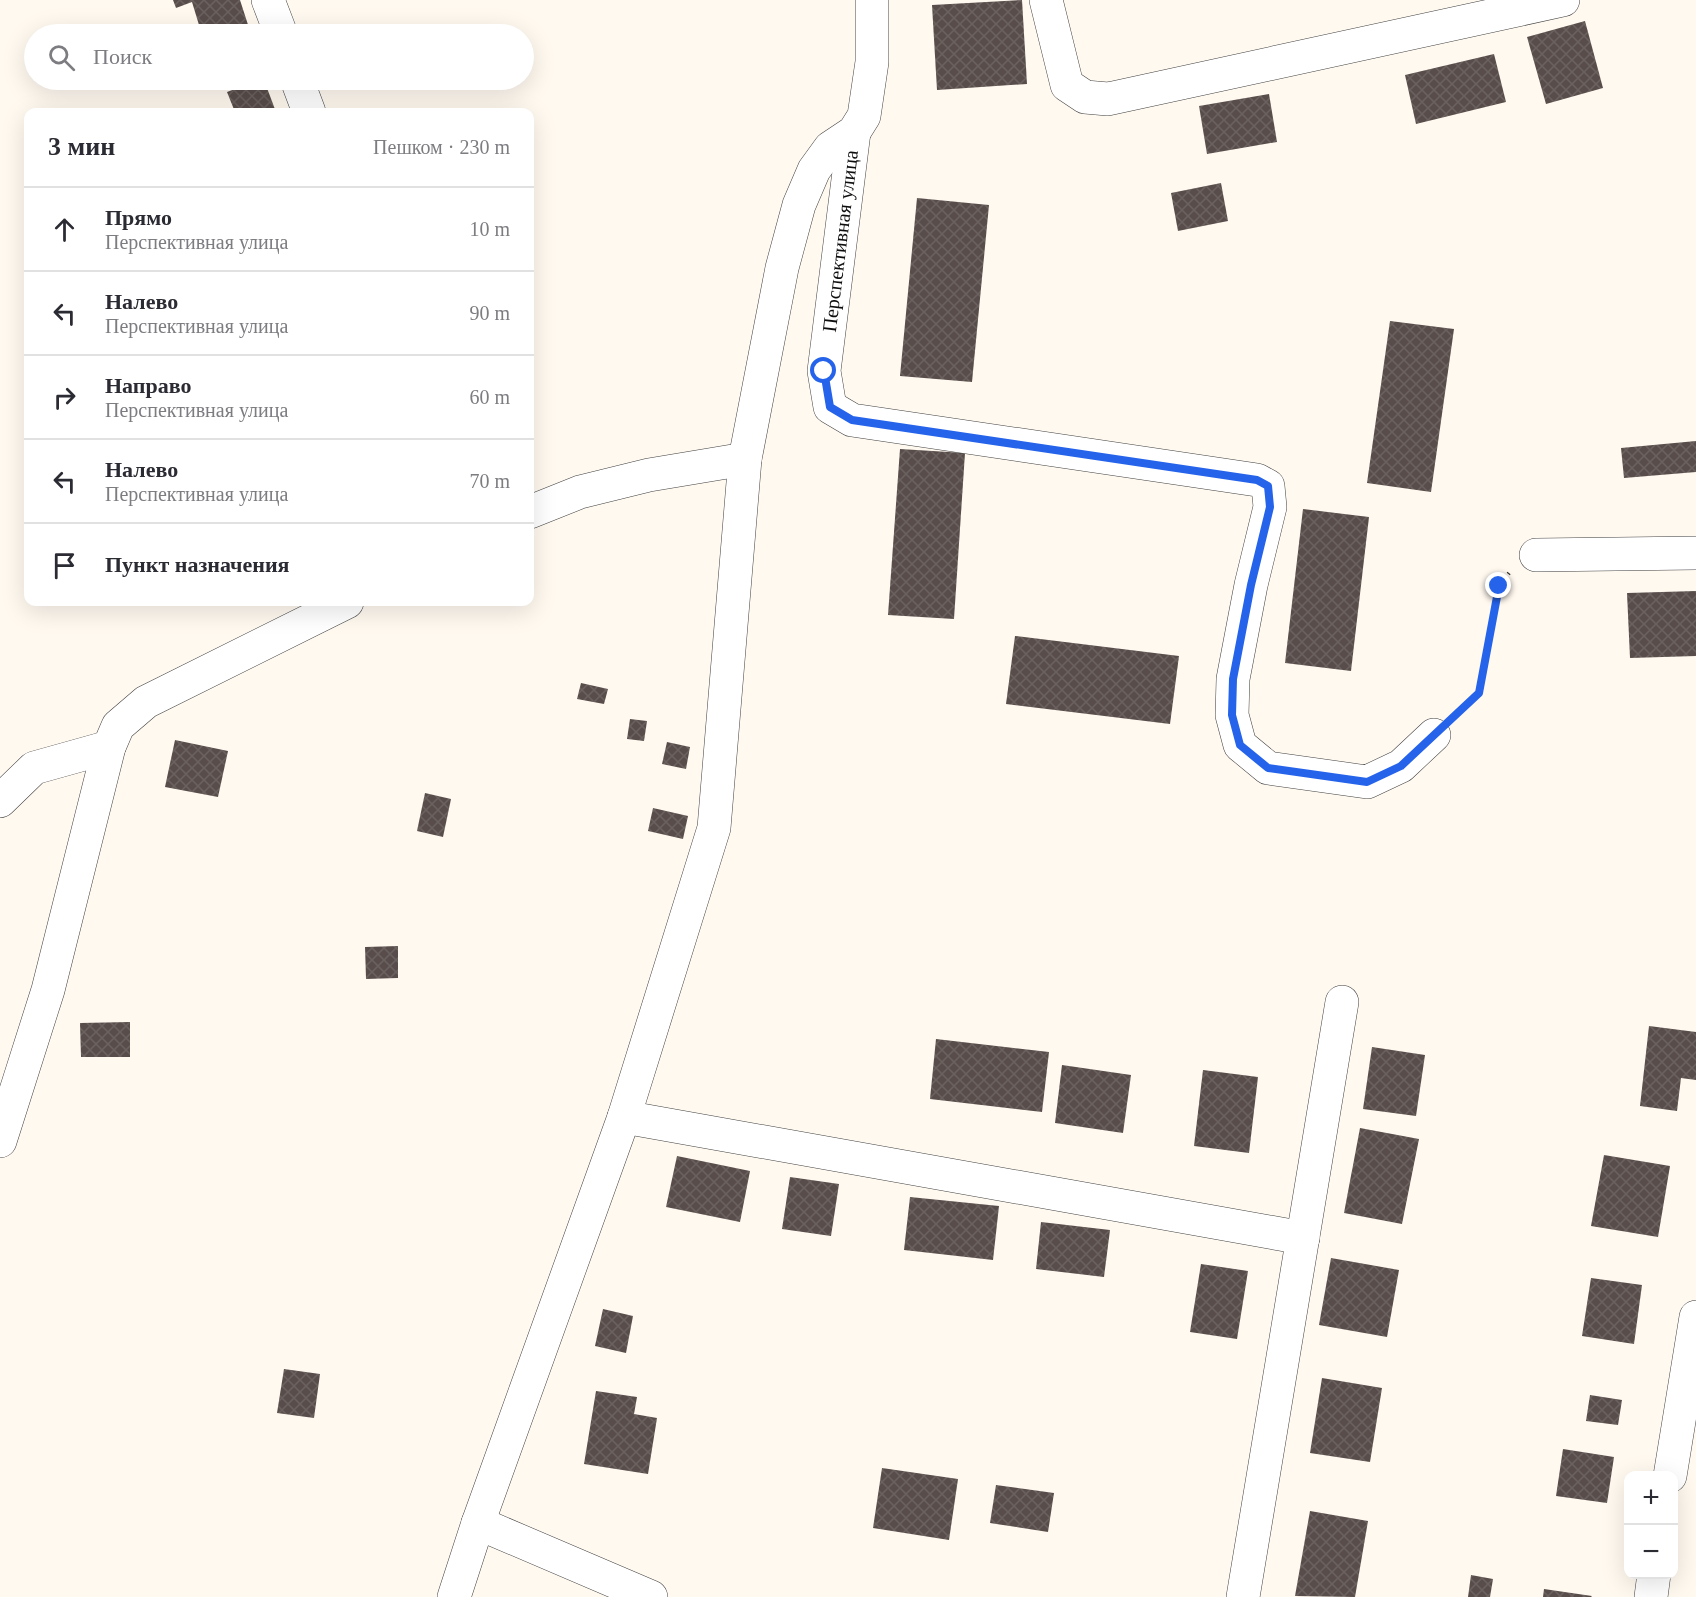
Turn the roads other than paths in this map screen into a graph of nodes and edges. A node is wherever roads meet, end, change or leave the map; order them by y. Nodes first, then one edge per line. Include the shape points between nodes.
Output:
1 (268, 0) edge
2 (872, 0) edge
3 (1046, 0) edge
4 (1563, 0) edge
5 (277, 24) edge
6 (301, 90) edge
7 (308, 108) edge
8 (854, 132) junction
9 (745, 459) junction
10 (534, 510) edge
11 (1696, 553) edge
12 (1536, 555) road end
13 (339, 606) edge
14 (1434, 735) road end
15 (109, 747) junction
16 (0, 801) edge
17 (1342, 1002) dead end
18 (624, 1117) junction
19 (0, 1141) edge
20 (1303, 1238) junction
21 (1696, 1317) edge
22 (1671, 1471) edge
23 (478, 1523) junction
24 (1653, 1579) edge
25 (454, 1597) edge
26 (651, 1597) edge
27 (1243, 1597) edge
28 (1651, 1597) edge

1 - 5 street
2 - 8 street via 872,62 864,116
3 - 4 street via 1067,85 1085,98 1108,99
6 - 7 street
8 - 9 street via 830,148 814,170 799,205 782,268
8 - 14 street, Перспективная улица via 824,371 830,407 852,420 1257,480 1268,486 1270,507 1233,679 1232,715 1240,745 1268,768 1367,782 1401,766
9 - 10 street via 649,475 580,492
9 - 18 street via 714,828
11 - 12 street
13 - 15 street via 146,702 118,726
15 - 16 street via 34,768
15 - 19 street via 48,990
17 - 20 street
18 - 20 street
18 - 23 street
20 - 27 street
21 - 22 street
23 - 25 street
23 - 26 street
24 - 28 street

